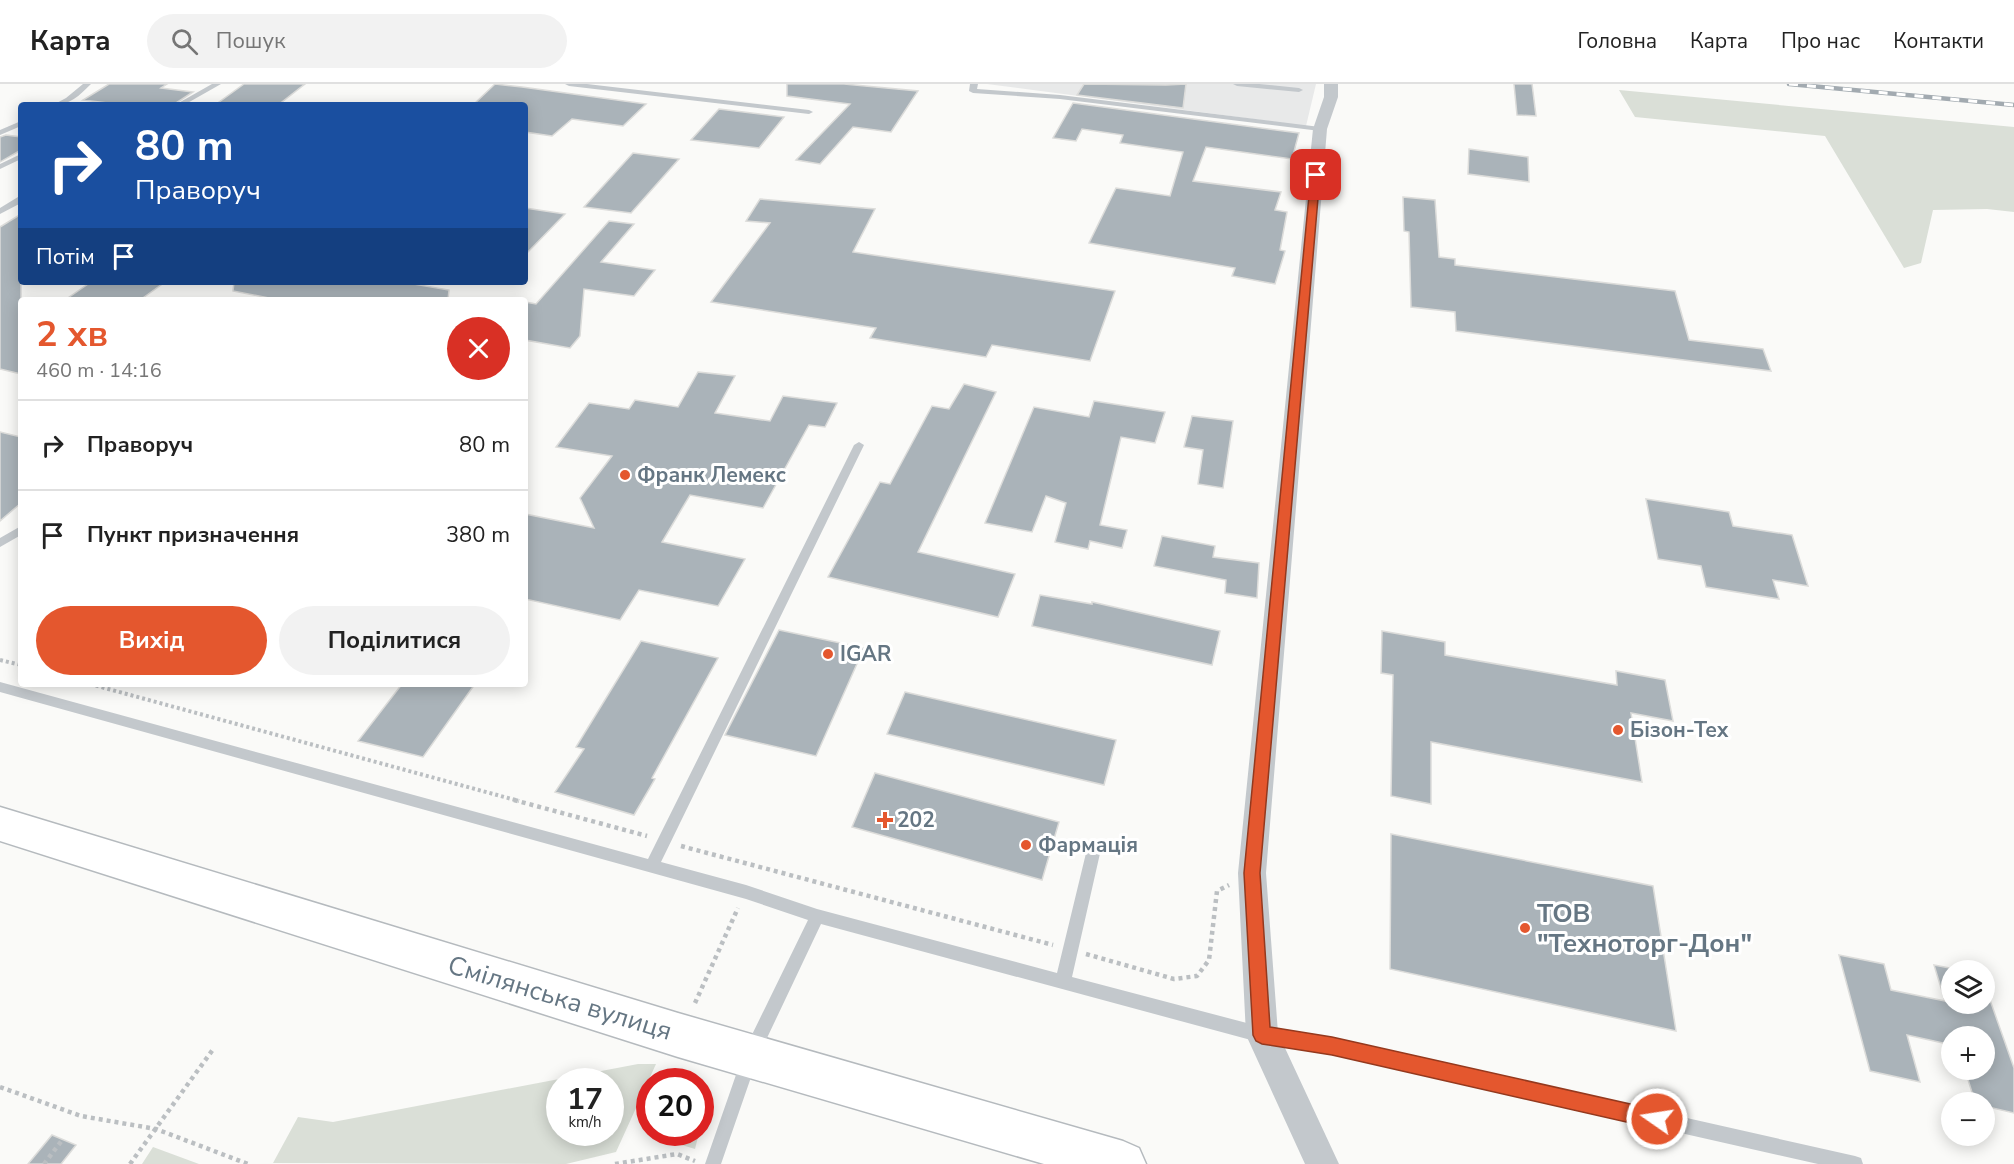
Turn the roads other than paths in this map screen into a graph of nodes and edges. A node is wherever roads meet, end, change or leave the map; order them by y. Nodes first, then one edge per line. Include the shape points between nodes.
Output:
1 (87, 84) edge
2 (217, 84) edge
3 (569, 84) edge
4 (974, 84) edge
5 (1237, 84) edge
6 (1330, 84) edge
7 (1299, 90) dead end
8 (64, 102) edge
9 (184, 102) edge
10 (809, 112) dead end
11 (18, 125) edge
12 (1320, 129) junction
13 (0, 134) edge
14 (18, 158) edge
15 (0, 168) edge
16 (18, 201) edge
17 (0, 212) edge
18 (860, 445) dead end
19 (18, 532) edge
20 (0, 543) edge
21 (0, 687) edge
22 (0, 824) edge
23 (1094, 849) dead end
24 (651, 867) junction
25 (817, 916) junction
26 (1063, 981) junction
27 (1262, 1035) junction
28 (752, 1055) junction
29 (713, 1164) edge
30 (1123, 1164) edge
31 (1322, 1164) edge
32 (1854, 1164) edge

1 - 8 lane
2 - 9 lane
3 - 10 lane
4 - 12 lane via 973,91 1060,97
5 - 7 lane
6 - 12 street via 1331,97
11 - 13 lane
12 - 27 street via 1252,873
14 - 15 lane
16 - 17 lane
18 - 24 lane
19 - 20 lane
21 - 24 lane
22 - 28 main road, Смілянська вулиця
23 - 26 lane
24 - 25 lane
25 - 26 lane
25 - 28 lane
26 - 27 lane
27 - 31 street
27 - 32 lane via 1332,1046
28 - 29 lane
28 - 30 main road, Смілянська вулиця

